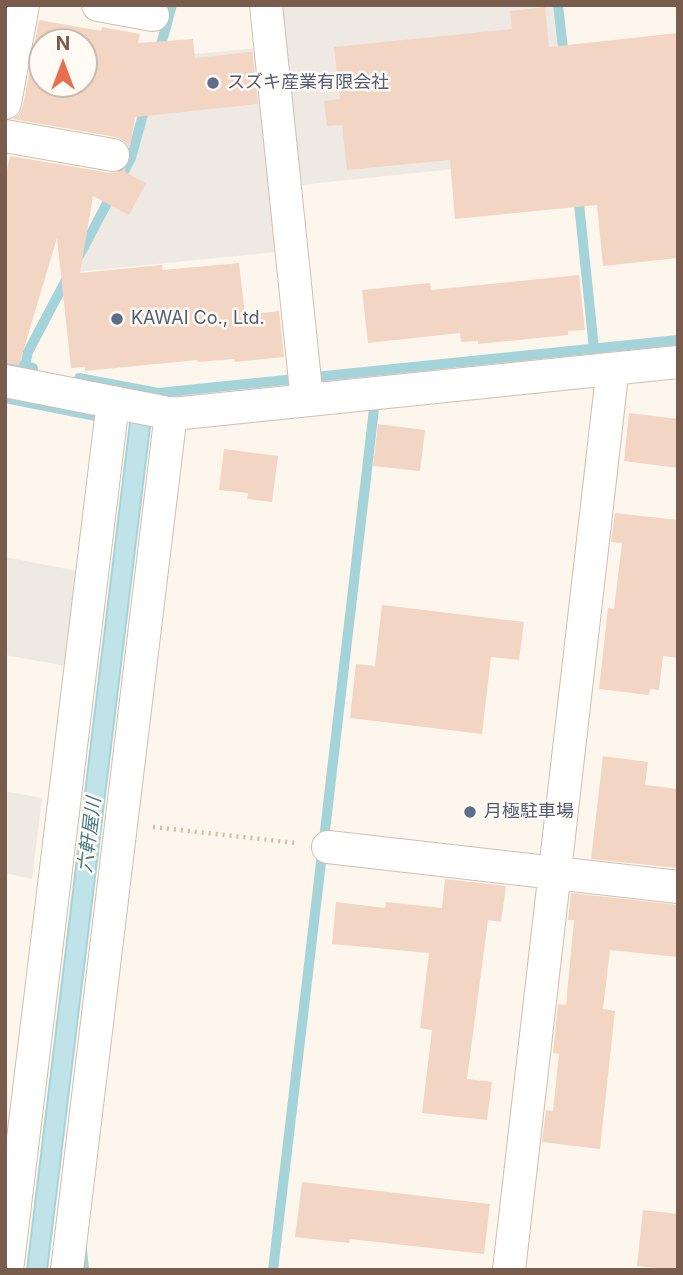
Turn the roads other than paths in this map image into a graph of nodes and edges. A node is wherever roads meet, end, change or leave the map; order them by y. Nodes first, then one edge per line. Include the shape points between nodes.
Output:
1 (23, 5) edge
2 (98, 5) edge
3 (266, 5) edge
4 (153, 15) dead end
5 (5, 103) edge
6 (5, 136) edge
7 (113, 155) dead end
8 (678, 362) edge
9 (609, 369) junction
10 (5, 381) edge
11 (307, 400) junction
12 (117, 403) junction
13 (167, 412) junction
14 (328, 847) road end
15 (554, 873) junction
16 (678, 887) edge
17 (7, 1270) edge
18 (66, 1270) edge
19 (509, 1270) edge

1 - 5 street
2 - 4 street
3 - 11 street
6 - 7 street
8 - 9 street
9 - 11 street
9 - 15 street via 611,384
10 - 12 street
11 - 13 street
12 - 13 street
12 - 17 street
13 - 18 street
14 - 15 street
15 - 16 street
15 - 19 street

